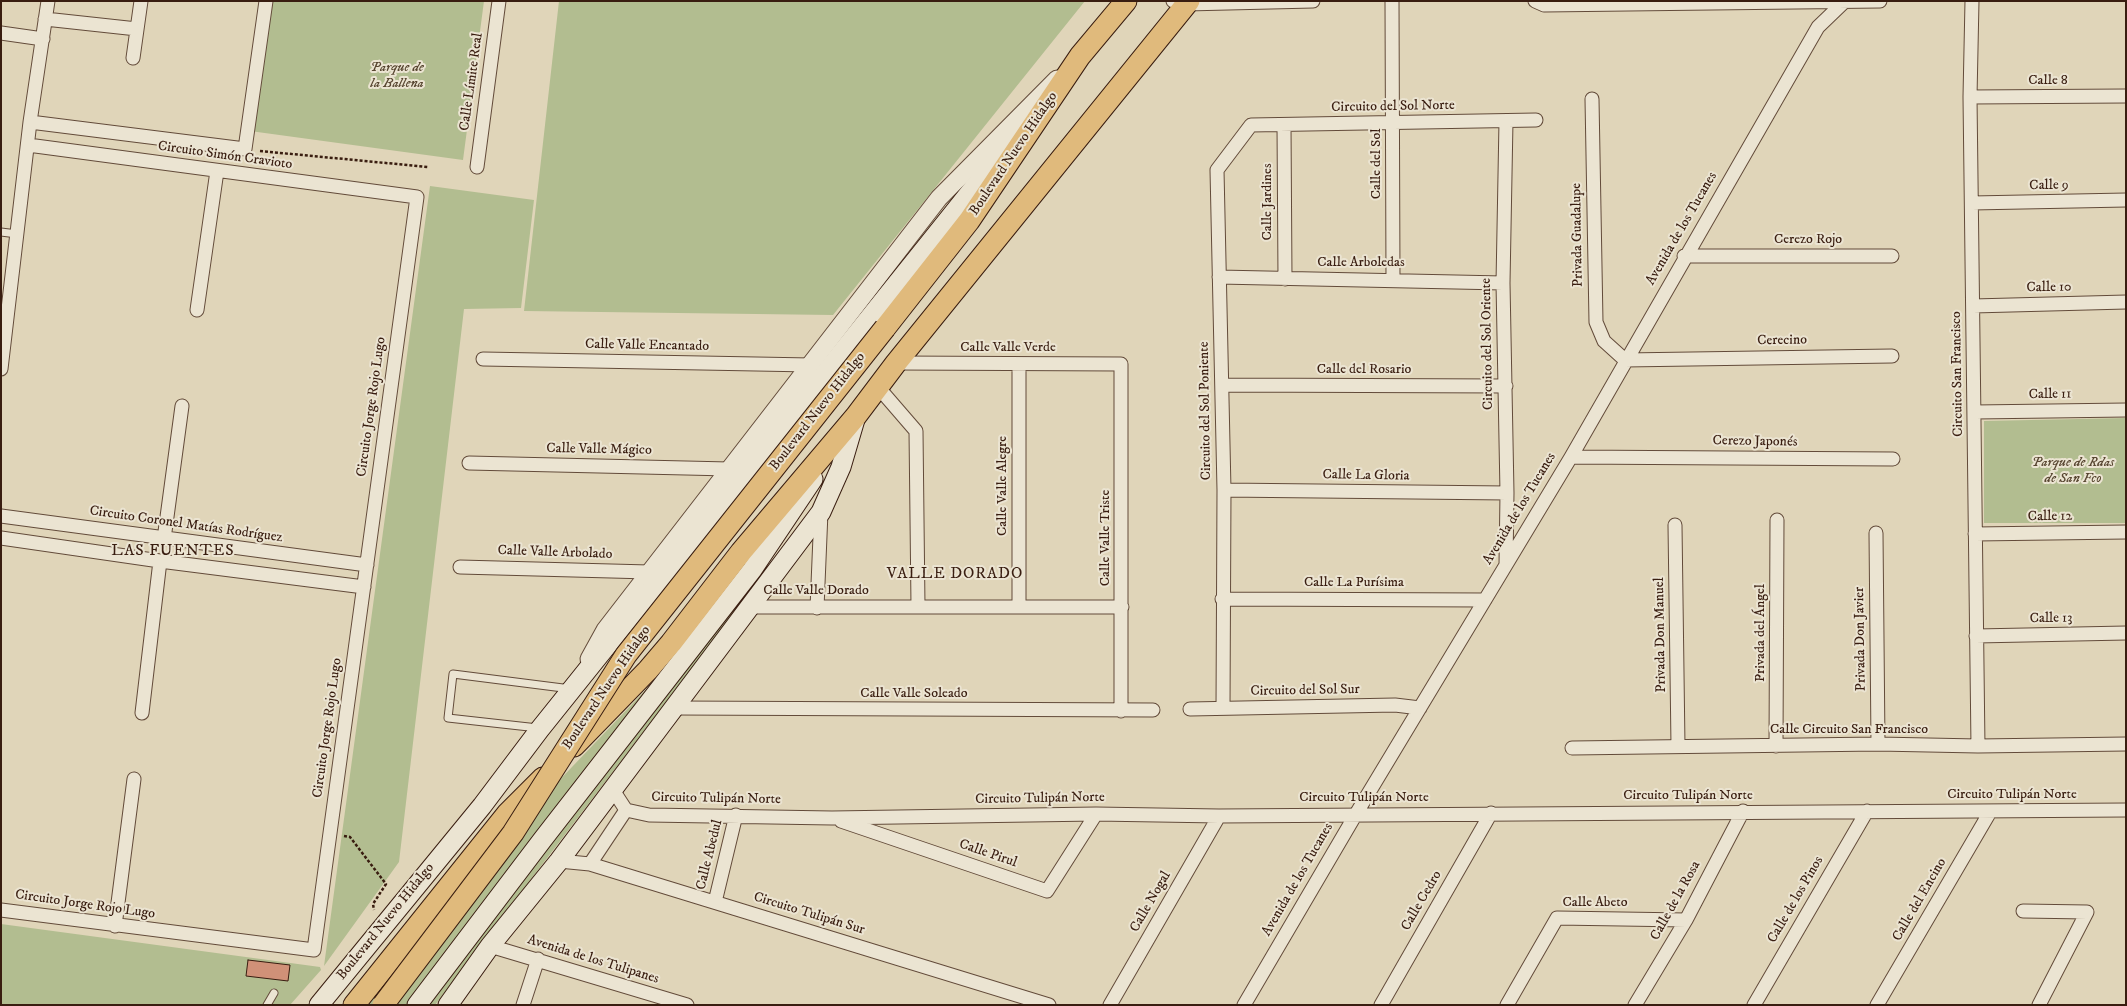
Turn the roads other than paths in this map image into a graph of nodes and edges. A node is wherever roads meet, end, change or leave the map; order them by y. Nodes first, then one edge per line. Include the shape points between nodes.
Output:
1 (48, 1) edge
2 (141, 1) edge
3 (266, 1) edge
4 (499, 1) edge
5 (1126, 1) edge
6 (1287, 1) edge
7 (1313, 1) edge
8 (1392, 1) edge
9 (1536, 1) edge
10 (1823, 1) edge
11 (1845, 1) edge
12 (1880, 1) edge
13 (1972, 1) edge
14 (1183, 2) edge
15 (45, 19) junction
16 (1818, 27) junction
17 (137, 29) junction
18 (1, 34) edge
19 (43, 39) junction
20 (1080, 56) junction
21 (132, 58) dead end
22 (2126, 96) edge
23 (1970, 97) junction
24 (1592, 99) dead end
25 (1536, 120) dead end
26 (1506, 121) junction
27 (30, 122) junction
28 (1392, 123) junction
29 (1251, 125) joint
30 (1284, 125) junction
31 (28, 145) junction
32 (477, 167) dead end
33 (217, 171) junction
34 (417, 197) joint
35 (2126, 200) edge
36 (1972, 203) junction
37 (1, 232) edge
38 (18, 234) junction
39 (1684, 256) junction
40 (1892, 256) dead end
41 (1219, 277) junction
42 (1285, 279) junction
43 (1393, 279) junction
44 (1503, 283) junction
45 (2126, 302) edge
46 (1973, 306) junction
47 (197, 310) dead end
48 (1892, 356) dead end
49 (482, 359) dead end
50 (1625, 360) junction
51 (896, 364) junction
52 (1019, 364) junction
53 (1120, 364) joint
54 (810, 365) junction
55 (1, 368) edge
56 (1222, 385) junction
57 (1506, 386) junction
58 (878, 387) junction
59 (182, 406) dead end
60 (2126, 410) edge
61 (1975, 412) junction
62 (856, 416) junction
63 (1571, 457) junction
64 (1893, 459) dead end
65 (469, 463) dead end
66 (729, 468) junction
67 (1224, 490) junction
68 (1507, 493) junction
69 (821, 512) junction
70 (1, 516) edge
71 (1777, 520) dead end
72 (59, 524) junction
73 (1676, 524) dead end
74 (2126, 532) edge
75 (1876, 533) dead end
76 (1975, 534) junction
77 (1, 538) edge
78 (164, 539) junction
79 (55, 546) junction
80 (270, 553) junction
81 (160, 561) junction
82 (367, 565) junction
83 (1506, 566) junction
84 (460, 567) dead end
85 (649, 572) junction
86 (267, 575) junction
87 (364, 588) junction
88 (1222, 599) junction
89 (1485, 600) junction
90 (918, 606) junction
91 (1020, 607) junction
92 (1122, 607) junction
93 (751, 608) junction
94 (817, 608) junction
95 (2126, 633) edge
96 (1976, 636) junction
97 (573, 689) junction
98 (675, 708) junction
99 (1223, 708) junction
100 (1420, 708) junction
101 (1190, 709) dead end
102 (1153, 710) dead end
103 (1121, 711) junction
104 (142, 713) dead end
105 (540, 729) junction
106 (1878, 744) junction
107 (2126, 744) edge
108 (1678, 746) junction
109 (1776, 746) junction
110 (1978, 746) junction
111 (1572, 748) dead end
112 (134, 779) dead end
113 (613, 790) junction
114 (626, 810) junction
115 (2126, 810) edge
116 (1743, 811) junction
117 (1867, 811) junction
118 (1990, 812) junction
119 (1491, 813) junction
120 (1096, 814) junction
121 (1356, 814) junction
122 (736, 815) junction
123 (1219, 816) junction
124 (832, 818) junction
125 (559, 861) junction
126 (590, 864) junction
127 (715, 902) junction
128 (1, 910) edge
129 (2023, 911) dead end
130 (1686, 920) junction
131 (115, 926) junction
132 (490, 946) junction
133 (538, 959) junction
134 (274, 993) dead end
135 (267, 1005) edge
136 (319, 1005) edge
137 (354, 1005) edge
138 (383, 1005) edge
139 (417, 1005) edge
140 (448, 1005) edge
141 (523, 1005) edge
142 (687, 1005) edge
143 (1049, 1005) edge
144 (1110, 1005) edge
145 (1244, 1005) edge
146 (1381, 1005) edge
147 (1506, 1005) edge
148 (1635, 1005) edge
149 (1754, 1005) edge
150 (1877, 1005) edge
151 (2039, 1005) edge

1 - 15 street
2 - 17 street
3 - 27 street, Circuito Simón Cravioto via 245,149
4 - 32 street, Calle Límite Real
5 - 20 main road, Boulevard Nuevo Hidalgo
6 - 7 street
6 - 14 street
8 - 28 street, Calle del Sol
9 - 10 street via 1544,5
10 - 11 street
10 - 16 street, Avenida de los Tucanes
11 - 12 street
11 - 16 street, Avenida de los Tucanes
13 - 23 street, Circuito San Francisco
14 - 51 main road, Boulevard Nuevo Hidalgo
15 - 17 street
15 - 19 street
16 - 39 street, Avenida de los Tucanes
17 - 21 street
18 - 19 street
19 - 27 street
20 - 54 street, Boulevard Nuevo Hidalgo via 939,198
20 - 97 main road, Boulevard Nuevo Hidalgo
20 - 138 main road, Boulevard Nuevo Hidalgo, bridge via 969,221 626,655 512,833
22 - 23 street, Calle 8
23 - 36 street, Circuito San Francisco
24 - 50 street, Privada Guadalupe via 1596,322 1604,341
25 - 26 street, Circuito del Sol Norte
26 - 28 street, Circuito del Sol Norte
26 - 44 street, Circuito del Sol Oriente
27 - 31 street
28 - 30 street, Circuito del Sol Norte
28 - 43 street, Calle del Sol
29 - 30 street, Circuito del Sol Norte
29 - 41 street, Circuito del Sol Poniente via 1217,170
30 - 42 street, Calle Jardines
31 - 33 street, Circuito Simón Cravioto
31 - 38 street
33 - 34 street, Circuito Simón Cravioto
33 - 47 street
34 - 82 street, Circuito Jorge Rojo Lugo
35 - 36 street, Calle 9
36 - 46 street, Circuito San Francisco
37 - 38 lane
38 - 55 street
39 - 40 street, Cerezo Rojo
39 - 50 street, Avenida de los Tucanes
41 - 42 street, Calle Arboledas
41 - 56 street, Circuito del Sol Poniente
42 - 43 street, Calle Arboledas
43 - 44 street, Calle Arboledas
44 - 57 street, Circuito del Sol Oriente
45 - 46 street, Calle 10
46 - 61 street, Circuito San Francisco
48 - 50 street, Cerecino
49 - 54 street, Calle Valle Encantado
50 - 63 street, Avenida de los Tucanes
51 - 52 street, Calle Valle Verde
51 - 58 main road, Boulevard Nuevo Hidalgo
52 - 53 street, Calle Valle Verde
52 - 91 street, Calle Valle Alegre
53 - 92 street, Calle Valle Triste
54 - 66 street, Boulevard Nuevo Hidalgo
56 - 57 street, Calle del Rosario
56 - 67 street, Circuito del Sol Poniente
57 - 68 street, Circuito del Sol Oriente
58 - 62 main road, Boulevard Nuevo Hidalgo
58 - 90 street via 916,431
59 - 78 street
60 - 61 street, Calle 11
61 - 76 street, Circuito San Francisco
62 - 69 main road via 841,467
62 - 137 main road, Boulevard Nuevo Hidalgo via 741,552 648,670 507,814
62 - 139 main road, Boulevard Nuevo Hidalgo via 752,570 543,838
63 - 64 street, Cerezo Japonés
63 - 83 street, Avenida de los Tucanes
65 - 66 street, Calle Valle Mágico
66 - 85 street, Boulevard Nuevo Hidalgo
67 - 68 street, Calle La Gloria
67 - 88 street, Circuito del Sol Poniente
68 - 83 street, Circuito del Sol Oriente
69 - 93 main road
69 - 94 street
70 - 72 street, Circuito Coronel Matías Rodríguez
71 - 109 street, Privada del Ángel
72 - 78 street, Circuito Coronel Matías Rodríguez
72 - 79 street
73 - 108 street, Privada Don Manuel
74 - 76 street, Calle 12
75 - 106 street, Privada Don Javier
76 - 96 street, Circuito San Francisco
77 - 79 street
78 - 80 street, Circuito Coronel Matías Rodríguez
79 - 81 street
80 - 82 street, Circuito Coronel Matías Rodríguez
80 - 86 street
81 - 86 street
81 - 104 street
82 - 87 street, Circuito Jorge Rojo Lugo
83 - 89 street, Avenida de los Tucanes
84 - 85 street, Calle Valle Arbolado
85 - 97 street, Boulevard Nuevo Hidalgo via 605,630
86 - 87 street
87 - 131 street, Circuito Jorge Rojo Lugo via 314,950
88 - 89 street, Calle La Purísima
88 - 99 street, Circuito del Sol Poniente
89 - 100 street, Avenida de los Tucanes
90 - 91 street, Calle Valle Dorado
90 - 94 street, Calle Valle Dorado
91 - 92 street, Calle Valle Dorado
92 - 103 street, Calle Valle Triste
93 - 94 street, Calle Valle Dorado
93 - 98 main road
95 - 96 street, Calle 13
96 - 110 street, Circuito San Francisco
97 - 105 main road, Boulevard Nuevo Hidalgo
97 - 105 lane via 453,674 448,718
98 - 103 street, Calle Valle Soleado
98 - 113 main road
99 - 100 street, Circuito del Sol Sur
99 - 101 street, Circuito del Sol Sur
100 - 121 street, Avenida de los Tucanes
102 - 103 street, Calle Valle Soleado
105 - 136 main road, Boulevard Nuevo Hidalgo via 482,806
106 - 109 street, Calle Circuito San Francisco
106 - 110 street, Calle Circuito San Francisco
107 - 110 street, Calle Circuito San Francisco
108 - 109 street, Calle Circuito San Francisco
108 - 111 street, Calle Circuito San Francisco
112 - 131 street
113 - 114 street
113 - 125 main road
114 - 122 street, Circuito Tulipán Norte via 649,815
114 - 126 street
115 - 118 street, Circuito Tulipán Norte
116 - 117 street, Circuito Tulipán Norte
116 - 119 street, Circuito Tulipán Norte
116 - 130 street, Calle de la Rosa
117 - 118 street, Circuito Tulipán Norte
117 - 149 street, Calle de los Pinos
118 - 150 street, Calle del Encino
119 - 121 street, Circuito Tulipán Norte
119 - 146 street, Calle Cedro
120 - 123 street, Circuito Tulipán Norte
120 - 124 street, Circuito Tulipán Norte
120 - 124 street, Calle Pirul via 1047,891
121 - 123 street, Circuito Tulipán Norte
121 - 145 street, Avenida de los Tucanes
122 - 124 street, Circuito Tulipán Norte
122 - 127 street, Calle Abedul
123 - 144 street, Calle Nogal
125 - 126 street, Circuito Tulipán Sur
125 - 132 main road
126 - 127 street, Circuito Tulipán Sur
127 - 143 street, Circuito Tulipán Sur
128 - 131 street, Circuito Jorge Rojo Lugo
129 - 151 street via 2087,912
130 - 147 street, Calle Abeto via 1557,918
130 - 148 street, Calle de la Rosa
132 - 133 street, Avenida de los Tulipanes
132 - 140 main road
133 - 141 street
133 - 142 street, Avenida de los Tulipanes
134 - 135 lane

